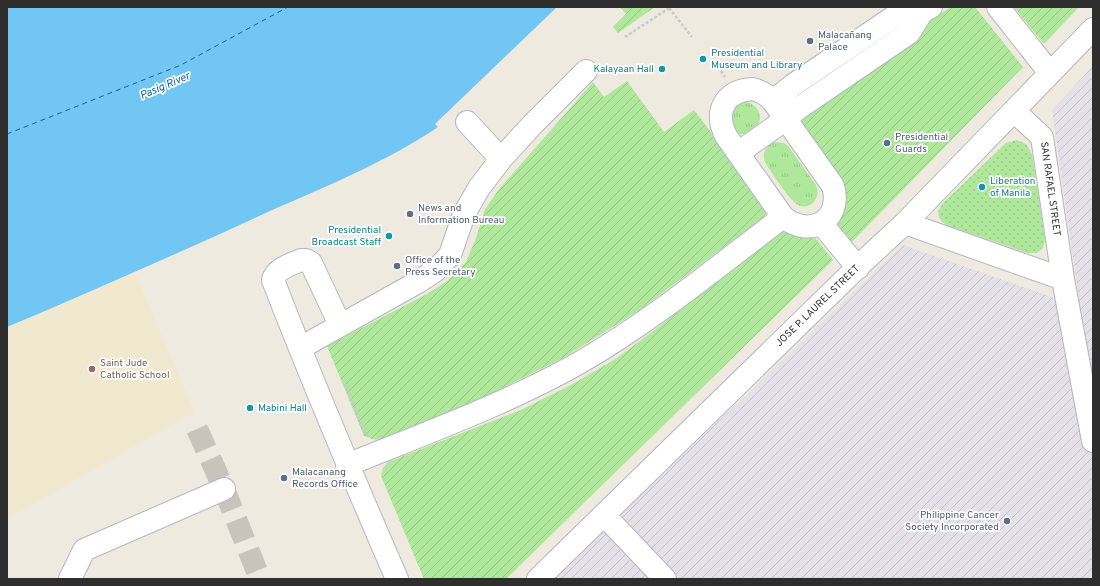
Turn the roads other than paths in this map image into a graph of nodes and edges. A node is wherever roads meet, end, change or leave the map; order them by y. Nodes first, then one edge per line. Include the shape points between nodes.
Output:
1 (998, 7) edge
2 (927, 10) edge
3 (1093, 29) edge
4 (586, 71) dead end
5 (1050, 73) junction
6 (773, 100) junction
7 (1014, 111) junction
8 (786, 119) junction
9 (466, 122) dead end
10 (738, 153) junction
11 (501, 160) junction
12 (783, 217) junction
13 (821, 223) junction
14 (905, 224) junction
15 (858, 268) junction
16 (1063, 279) junction
17 (340, 326) junction
18 (300, 348) junction
19 (1093, 441) edge
20 (347, 465) junction
21 (224, 489) dead end
22 (604, 515) junction
23 (70, 579) edge
24 (397, 579) edge
25 (538, 579) edge
26 (665, 579) edge

1 - 5 street
2 - 6 street via 908,11 895,16
2 - 8 street via 909,33
3 - 5 street, JOSE P. LAUREL STREET
4 - 11 street
5 - 7 street, JOSE P. LAUREL STREET
6 - 8 street
6 - 10 street via 760,91 743,90 735,93 722,108 722,127
7 - 14 street, JOSE P. LAUREL STREET
7 - 16 street, SAN RAFAEL STREET via 1042,137
8 - 10 street
8 - 13 street via 833,186 835,203 832,212
9 - 11 street
10 - 12 street
11 - 17 street via 479,188 464,214 450,255 436,270
12 - 13 street via 800,226 810,227
12 - 20 street via 646,321 580,363 512,398
13 - 15 street
14 - 15 street, JOSE P. LAUREL STREET
14 - 16 street
15 - 22 street, JOSE P. LAUREL STREET
16 - 19 street, SAN RAFAEL STREET
17 - 18 street
17 - 18 street via 310,263 301,260 278,272 273,280
18 - 20 street
20 - 24 street
21 - 23 street via 84,550
22 - 25 street, JOSE P. LAUREL STREET
22 - 26 street

